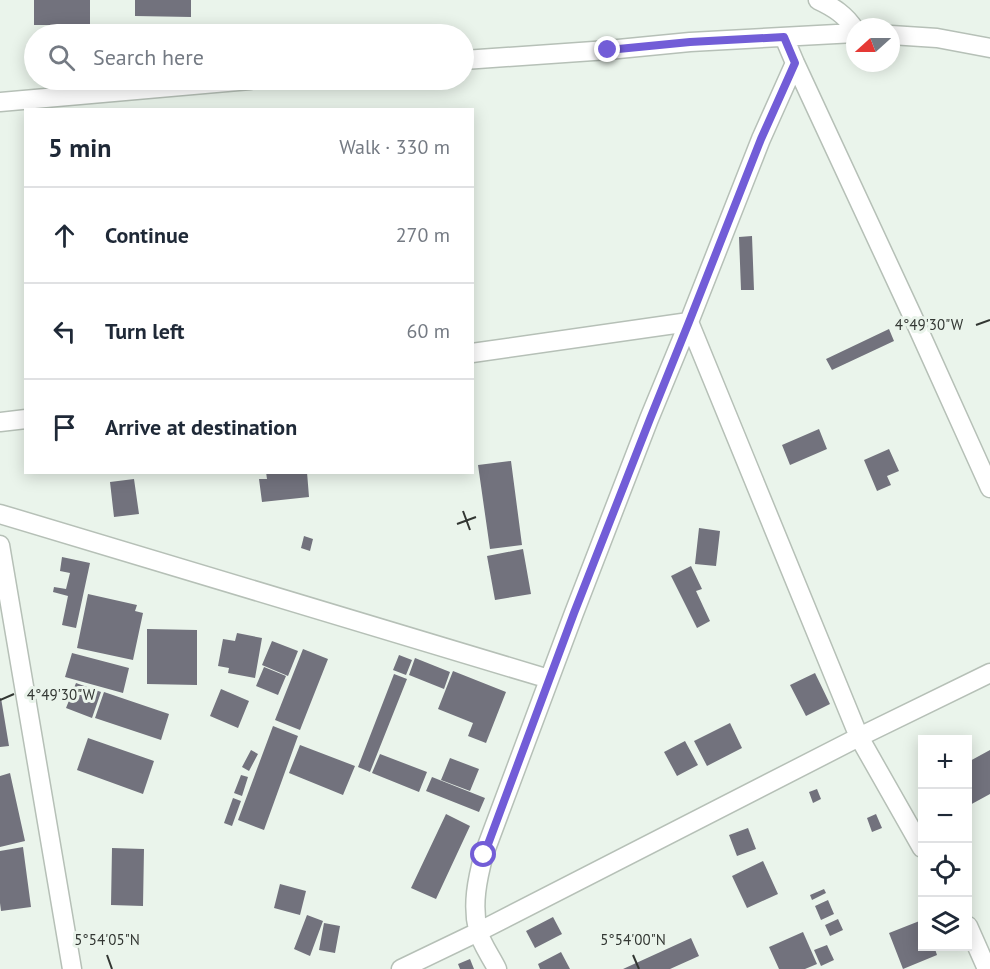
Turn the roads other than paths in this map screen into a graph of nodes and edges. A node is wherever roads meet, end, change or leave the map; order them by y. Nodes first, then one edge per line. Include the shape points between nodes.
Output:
1 (818, 0) edge
2 (847, 18) edge
3 (846, 33) edge
4 (900, 36) edge
5 (784, 37) junction
6 (990, 48) edge
7 (474, 59) edge
8 (795, 63) junction
9 (136, 90) edge
10 (0, 102) edge
11 (689, 322) junction
12 (474, 353) edge
13 (24, 418) edge
14 (0, 422) edge
15 (990, 488) edge
16 (0, 514) edge
17 (0, 545) edge
18 (990, 673) edge
19 (549, 679) junction
20 (859, 737) junction
21 (919, 843) edge
22 (478, 932) junction
23 (972, 935) edge
24 (72, 969) edge
25 (401, 969) edge
26 (497, 969) edge
27 (987, 969) edge

1 - 2 street
3 - 5 street
4 - 6 street
5 - 7 street
5 - 8 street
8 - 11 street
8 - 15 street
9 - 10 street
11 - 12 street
11 - 19 street
11 - 20 street
13 - 14 street
16 - 19 street
17 - 24 street
18 - 20 street
19 - 22 street via 484,855 475,900
20 - 21 street
20 - 22 street
22 - 25 street
22 - 26 street
23 - 27 street

